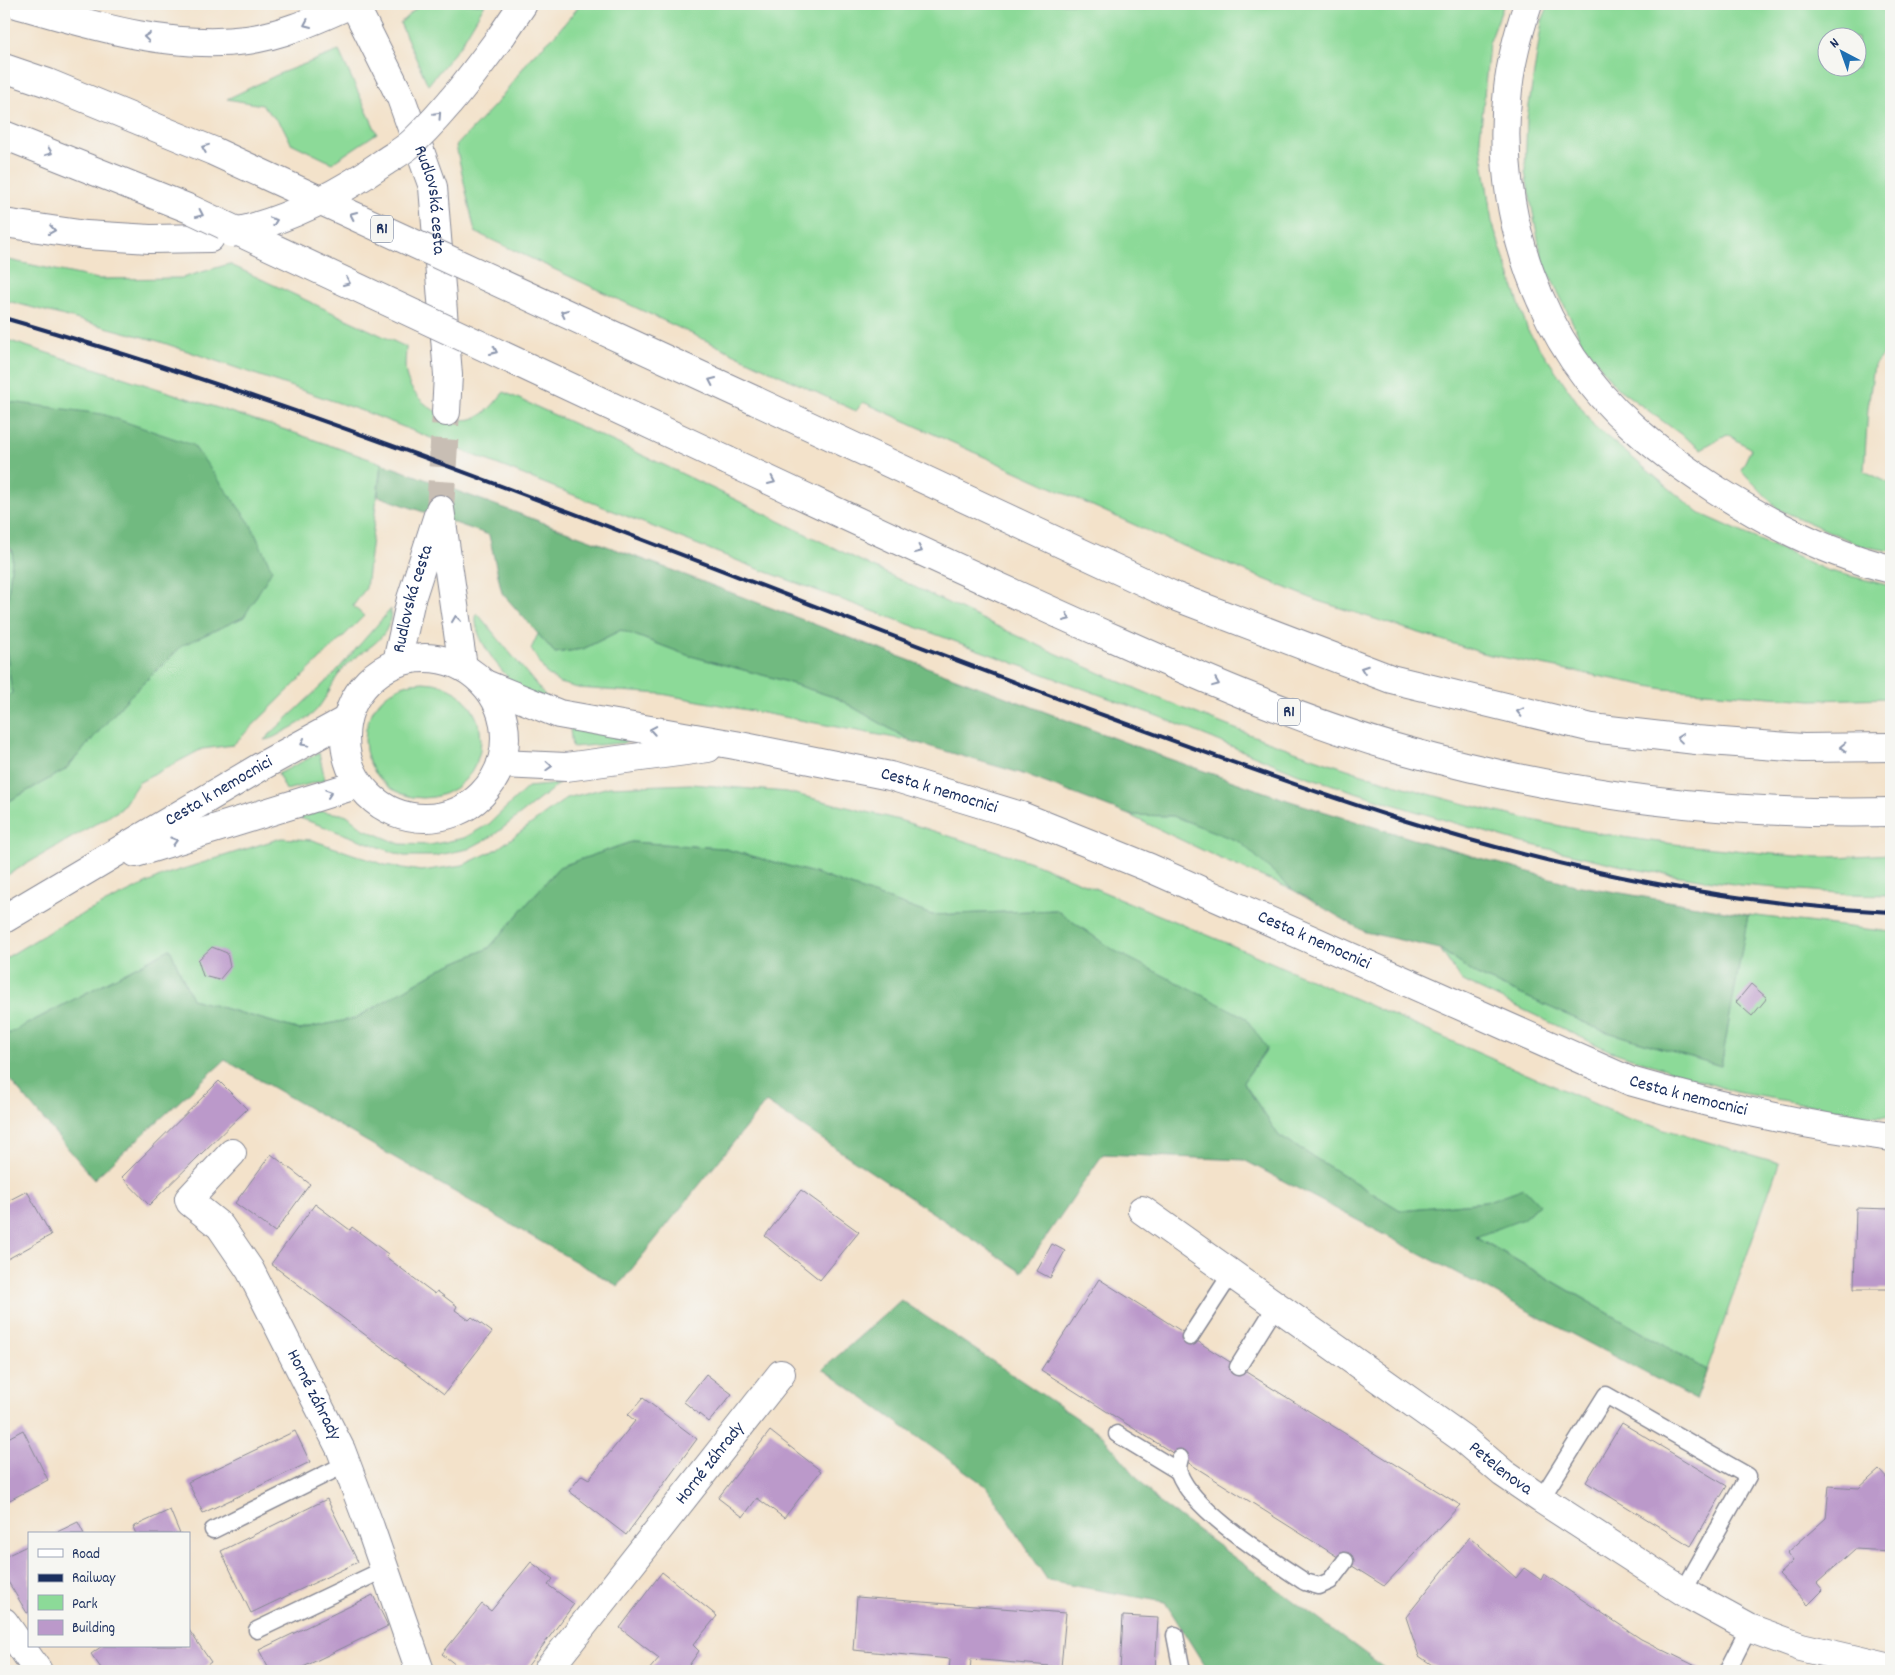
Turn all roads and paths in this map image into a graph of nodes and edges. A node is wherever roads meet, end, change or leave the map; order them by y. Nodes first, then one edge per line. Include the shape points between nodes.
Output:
1 (18, 4) edge
2 (353, 4) edge
3 (522, 4) edge
4 (1528, 4) edge
5 (4, 68) edge
6 (4, 135) edge
7 (4, 223) edge
8 (446, 412) tunnel mouth
9 (1891, 569) edge
10 (397, 662) junction
11 (463, 667) junction
12 (485, 684) junction
13 (346, 720) junction
14 (735, 745) junction
15 (1891, 747) edge
16 (501, 764) junction
17 (359, 784) junction
18 (1891, 812) edge
19 (94, 866) junction
20 (4, 919) edge
21 (1891, 1137) edge
22 (232, 1153) dead end
23 (1142, 1210) dead end
24 (1231, 1274) junction
25 (1276, 1306) junction
26 (1190, 1337) dead end
27 (1238, 1367) dead end
28 (781, 1374) dead end
29 (1117, 1434) dead end
30 (346, 1464) junction
31 (1541, 1499) junction
32 (214, 1530) dead end
33 (1345, 1561) dead end
34 (385, 1569) junction
35 (1683, 1592) junction
36 (4, 1622) edge
37 (1749, 1628) junction
38 (257, 1630) dead end
39 (1175, 1635) dead end
40 (1891, 1668) edge
41 (38, 1671) edge
42 (420, 1671) edge
43 (547, 1671) edge
44 (1182, 1671) edge
45 (1727, 1671) edge

2 -> 1 main road via 297,28 247,40 196,42 137,36
2 - 8 main road, Rudlovská cesta via 401,98 434,187 448,375
7 -> 3 main road, bridge via 86,236 210,238 255,228 294,213 352,185 412,142 453,100
4 - 9 main road via 1508,88 1505,131 1508,182 1519,239 1534,287 1560,340 1594,387 1631,426 1683,468 1738,504 1802,539 1862,562
15 -> 5 main road, R1, bridge via 1803,748 1592,728 1390,679 1174,596 213,151
6 -> 18 main road, R1, bridge via 190,209 1030,602 1292,714 1402,750 1510,778 1620,797 1722,809 1828,814
10 - 11 main road, Cesta k nemocnici via 431,658
11 -> 10 main road, Rudlovská cesta via 440,508 411,599
10 - 13 main road, Cesta k nemocnici via 364,685
11 - 12 main road, Cesta k nemocnici
14 -> 12 main road, Cesta k nemocnici via 559,714
12 - 16 main road, Cesta k nemocnici via 502,714 505,741
13 - 17 main road, Cesta k nemocnici via 346,754
13 -> 19 main road, Cesta k nemocnici
16 -> 14 main road, Cesta k nemocnici via 566,767
14 - 21 main road, Cesta k nemocnici via 890,776 1021,816 1158,872 1630,1081 1786,1121
16 - 17 main road, Cesta k nemocnici via 493,781 474,802 440,816 413,817 395,812 371,798
19 -> 17 main road, Cesta k nemocnici
19 - 20 main road, Cesta k nemocnici
22 - 30 main road, Horné záhrady via 189,1198 190,1202 220,1226 250,1270
23 - 24 main road, Petelenova
24 - 25 main road, Petelenova
24 - 26 lane
25 - 27 lane
25 - 31 main road, Petelenova via 1462,1438 1503,1473
28 - 43 main road, Horné záhrady
29 - 33 lane via 1179,1464 1187,1487 1226,1527 1305,1582 1319,1586 1330,1581
30 - 32 lane
30 - 34 main road, Horné záhrady
31 - 35 main road, Petelenova
31 - 35 lane via 1606,1395 1748,1476
34 - 38 lane
34 - 42 main road, Horné záhrady
35 - 37 main road, Petelenova
36 - 41 main road
37 - 40 main road, Petelenova via 1801,1647
37 - 45 lane
39 - 44 lane

